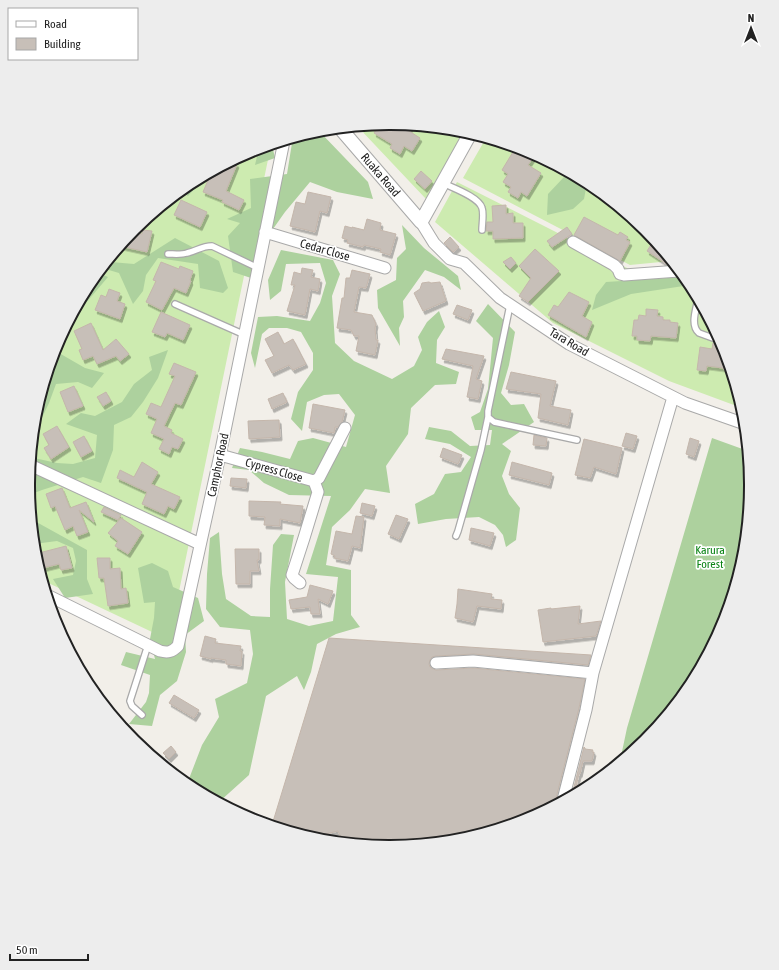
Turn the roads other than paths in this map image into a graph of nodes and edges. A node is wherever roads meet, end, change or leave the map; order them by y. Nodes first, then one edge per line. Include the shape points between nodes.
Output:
1 (345, 134) edge
2 (467, 139) edge
3 (283, 147) edge
4 (442, 183) junction
5 (421, 222) junction
6 (482, 230) dead end
7 (265, 232) junction
8 (573, 242) dead end
9 (168, 254) dead end
10 (258, 268) junction
11 (385, 268) dead end
12 (672, 271) edge
13 (175, 304) dead end
14 (510, 305) junction
15 (697, 307) edge
16 (244, 335) junction
17 (712, 338) edge
18 (673, 397) junction
19 (488, 416) junction
20 (738, 422) edge
21 (345, 428) dead end
22 (577, 440) dead end
23 (220, 455) junction
24 (36, 468) edge
25 (314, 481) junction
26 (456, 536) dead end
27 (200, 544) junction
28 (300, 583) dead end
29 (54, 598) edge
30 (148, 645) junction
31 (436, 663) dead end
32 (593, 674) junction
33 (142, 715) dead end
34 (565, 793) edge

1 - 5 street, Ruaka Road
2 - 4 street
3 - 7 street, Camphor Road
4 - 5 street
4 - 6 lane via 478,201 482,208
5 - 14 street, Tara Road via 434,244 450,259 464,263
7 - 10 street, Camphor Road
7 - 11 street, Cedar Close
8 - 12 street via 614,265 620,274
9 - 10 lane via 190,253 212,246
10 - 16 street, Camphor Road
13 - 16 lane
14 - 18 street, Tara Road via 569,344
14 - 19 lane
15 - 17 lane via 694,322 696,331
16 - 23 street, Camphor Road
18 - 20 street, Tara Road
18 - 32 street
19 - 22 lane via 494,422
19 - 26 lane
21 - 25 street, Cypress Close via 319,478
23 - 25 street, Cypress Close
23 - 27 street, Camphor Road
24 - 27 street
25 - 28 street via 318,492 292,575
27 - 30 street, Camphor Road via 178,646 166,652
29 - 30 street, Camphor Road
30 - 33 lane via 130,701
31 - 32 street via 480,662
32 - 34 street

